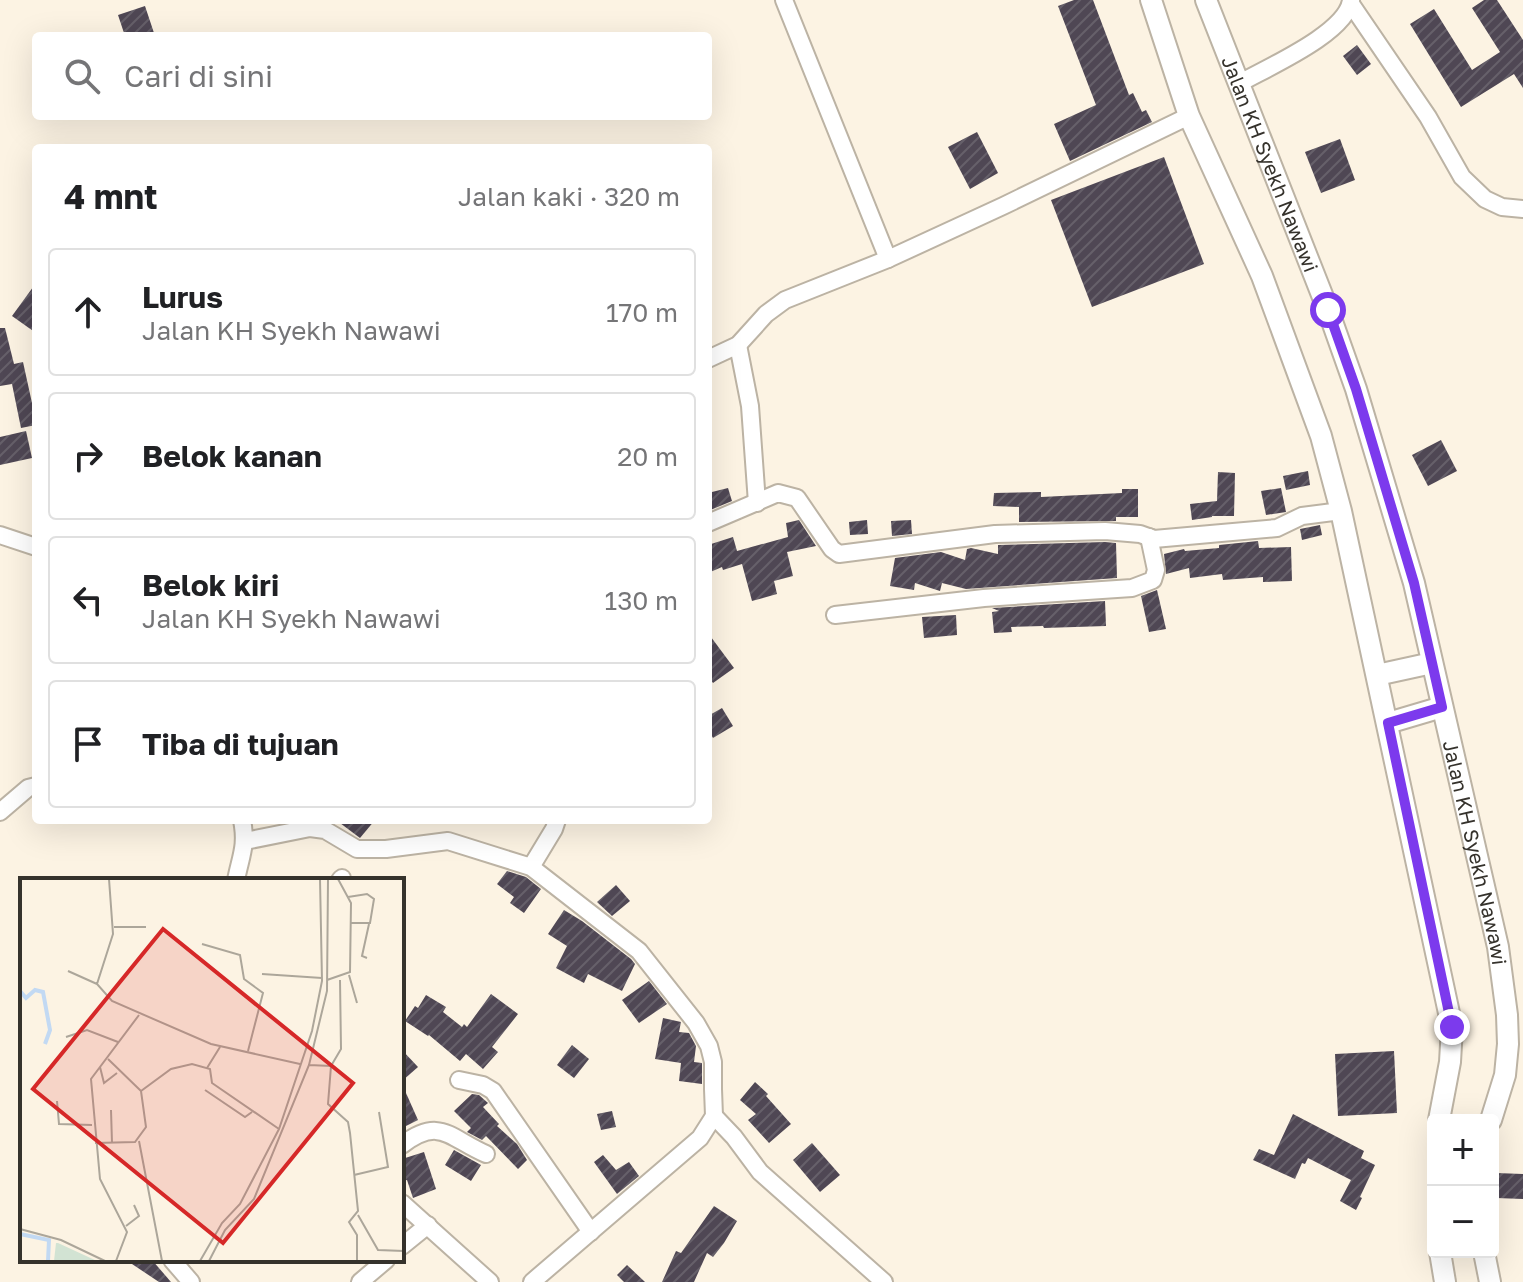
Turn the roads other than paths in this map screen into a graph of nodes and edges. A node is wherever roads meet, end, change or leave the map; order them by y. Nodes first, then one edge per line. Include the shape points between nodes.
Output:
1 (784, 0) edge
2 (1151, 0) edge
3 (1206, 0) edge
4 (1351, 2) edge
5 (1240, 83) junction
6 (1189, 116) junction
7 (1523, 209) edge
8 (888, 259) junction
9 (738, 345) junction
10 (712, 357) edge
11 (757, 503) junction
12 (1341, 511) junction
13 (712, 521) edge
14 (0, 535) edge
15 (1149, 537) junction
16 (32, 546) edge
17 (835, 615) dead end
18 (1432, 663) junction
19 (1377, 675) junction
20 (1442, 707) junction
21 (1388, 723) junction
22 (32, 787) edge
23 (0, 812) edge
24 (243, 824) edge
25 (556, 824) edge
26 (245, 841) junction
27 (531, 867) junction
28 (237, 878) edge
29 (459, 1080) dead end
30 (1440, 1114) edge
31 (1493, 1114) edge
32 (714, 1116) junction
33 (404, 1144) edge
34 (486, 1154) dead end
35 (404, 1205) edge
36 (428, 1225) junction
37 (591, 1232) junction
38 (404, 1244) edge
39 (1441, 1258) edge
40 (1485, 1258) edge
41 (174, 1262) edge
42 (384, 1262) edge
43 (191, 1282) edge
44 (360, 1282) edge
45 (490, 1282) edge
46 (532, 1282) edge
47 (884, 1282) edge
48 (1445, 1282) edge
49 (1490, 1282) edge

1 - 8 street
2 - 6 main road
3 - 5 main road, Jalan KH Syekh Nawawi
4 - 5 street via 1345,16 1317,39
4 - 7 street via 1462,177 1485,199
5 - 18 main road, Jalan KH Syekh Nawawi via 1356,389 1414,583
6 - 8 street
6 - 12 main road via 1262,276 1321,436
8 - 9 street via 785,300
9 - 10 street
9 - 11 street via 750,406
11 - 13 street
11 - 15 street via 778,493 797,498 839,554 995,534 1105,531
12 - 15 street via 1302,516 1277,528
12 - 19 main road
14 - 16 street
15 - 17 street via 1153,580 1132,588
18 - 19 main road
18 - 20 main road, Jalan KH Syekh Nawawi
19 - 21 main road
20 - 21 main road
20 - 31 main road, Jalan KH Syekh Nawawi via 1497,943 1507,1015 1505,1075
21 - 30 main road via 1452,1027
22 - 23 street
24 - 26 street
25 - 27 street
26 - 27 street via 310,828 325,830 357,849 448,841
26 - 28 street
27 - 32 street via 639,951 696,1023 713,1062
29 - 37 street via 483,1085 501,1100
32 - 37 street via 700,1138
32 - 47 street via 760,1172
33 - 34 street via 434,1129
35 - 36 street
36 - 38 street
36 - 45 street
37 - 46 street
39 - 48 main road
40 - 49 main road
41 - 43 street
42 - 44 street

